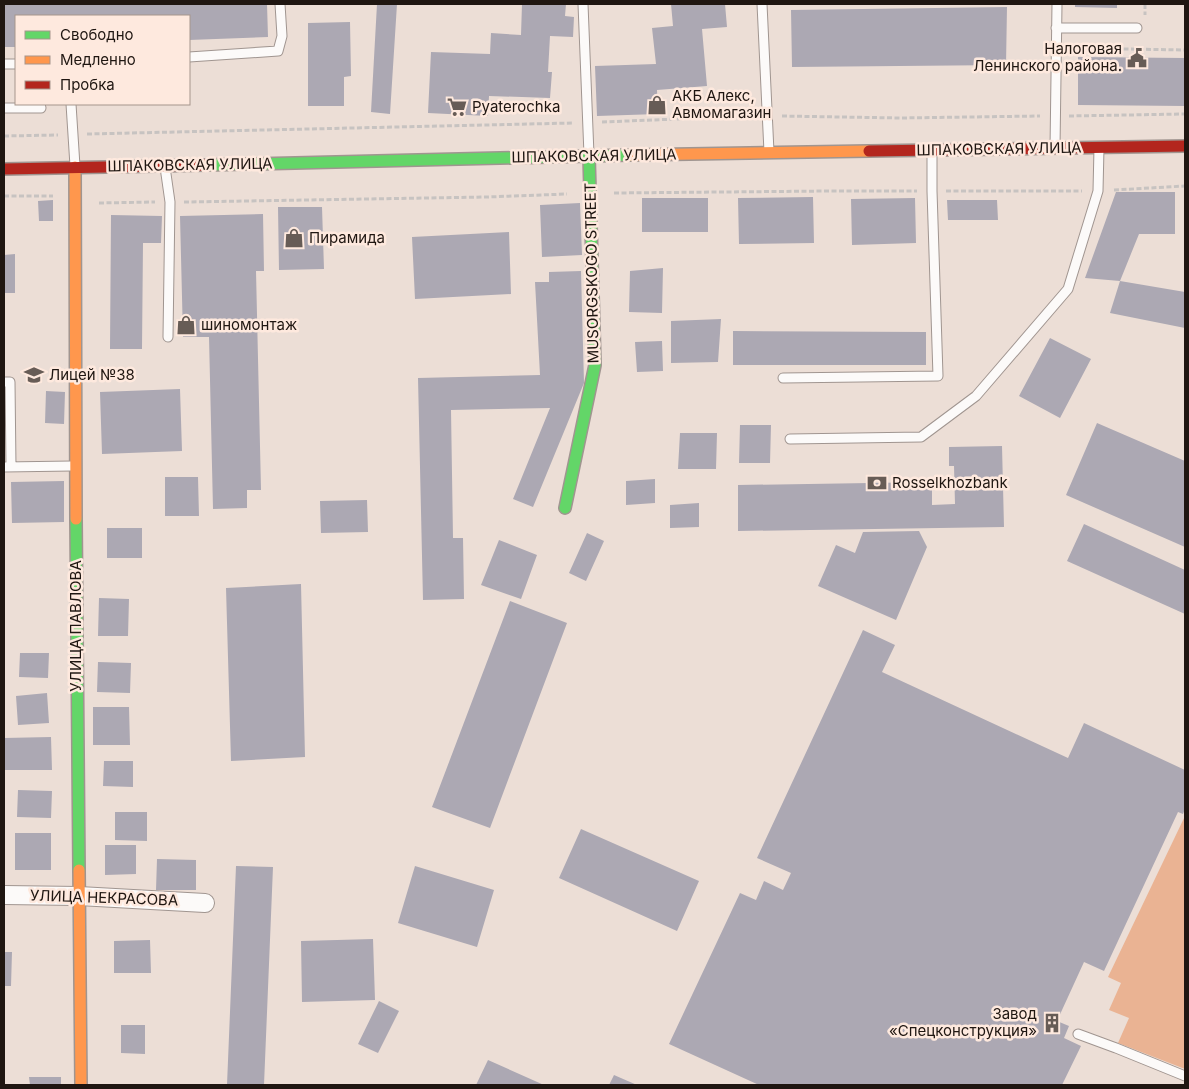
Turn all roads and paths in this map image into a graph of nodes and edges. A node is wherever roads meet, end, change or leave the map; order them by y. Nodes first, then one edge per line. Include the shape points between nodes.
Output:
1 (280, 4) edge
2 (583, 4) edge
3 (762, 4) edge
4 (1057, 4) edge
5 (1056, 28) junction
6 (1137, 28) dead end
7 (1056, 48) junction
8 (1185, 50) edge
9 (190, 57) edge
10 (40, 105) edge
11 (71, 105) edge
12 (4, 108) edge
13 (1185, 114) edge
14 (767, 116) junction
15 (1055, 116) junction
16 (588, 123) junction
17 (73, 134) junction
18 (4, 136) edge
19 (1185, 146) edge
20 (1055, 148) junction
21 (1099, 148) junction
22 (932, 150) junction
23 (769, 152) junction
24 (589, 156) junction
25 (165, 166) junction
26 (75, 167) junction
27 (4, 169) edge
28 (168, 336) dead end
29 (783, 378) dead end
30 (4, 382) edge
31 (790, 440) dead end
32 (75, 466) junction
33 (7, 467) edge
34 (565, 508) dead end
35 (4, 895) edge
36 (79, 896) junction
37 (204, 903) dead end
38 (1078, 1034) dead end
39 (1185, 1076) edge
40 (81, 1085) edge

1 - 9 lane via 282,36 278,52
2 - 16 lane
3 - 14 lane
4 - 5 lane
5 - 6 lane
5 - 7 lane
7 - 8 path
7 - 15 lane
10 - 12 lane via 40,108
11 - 17 lane
13 - 15 path
14 - 15 path
14 - 16 path
14 - 23 lane
15 - 20 lane
16 - 17 path
16 - 24 lane
17 - 18 path
17 - 26 lane
19 - 21 street, ШПАКОВСКАЯ УЛИЦА
20 - 21 street, ШПАКОВСКАЯ УЛИЦА
20 - 22 street, ШПАКОВСКАЯ УЛИЦА
21 - 31 lane via 1098,191 1068,289 976,396 922,437
22 - 23 street, ШПАКОВСКАЯ УЛИЦА
22 - 29 lane via 938,376
23 - 24 street, ШПАКОВСКАЯ УЛИЦА
24 - 25 street, ШПАКОВСКАЯ УЛИЦА
24 - 34 street, MUSORGSKOGO STREET via 595,365
25 - 26 street, ШПАКОВСКАЯ УЛИЦА
25 - 28 lane via 170,202
26 - 27 street, ШПАКОВСКАЯ УЛИЦА
26 - 32 street, УЛИЦА ПАВЛОВА
30 - 33 lane via 10,382
32 - 33 lane
32 - 36 street, УЛИЦА ПАВЛОВА
35 - 36 street, УЛИЦА НЕКРАСОВА
36 - 37 street, УЛИЦА НЕКРАСОВА
36 - 40 street, УЛИЦА ПАВЛОВА
38 - 39 lane

